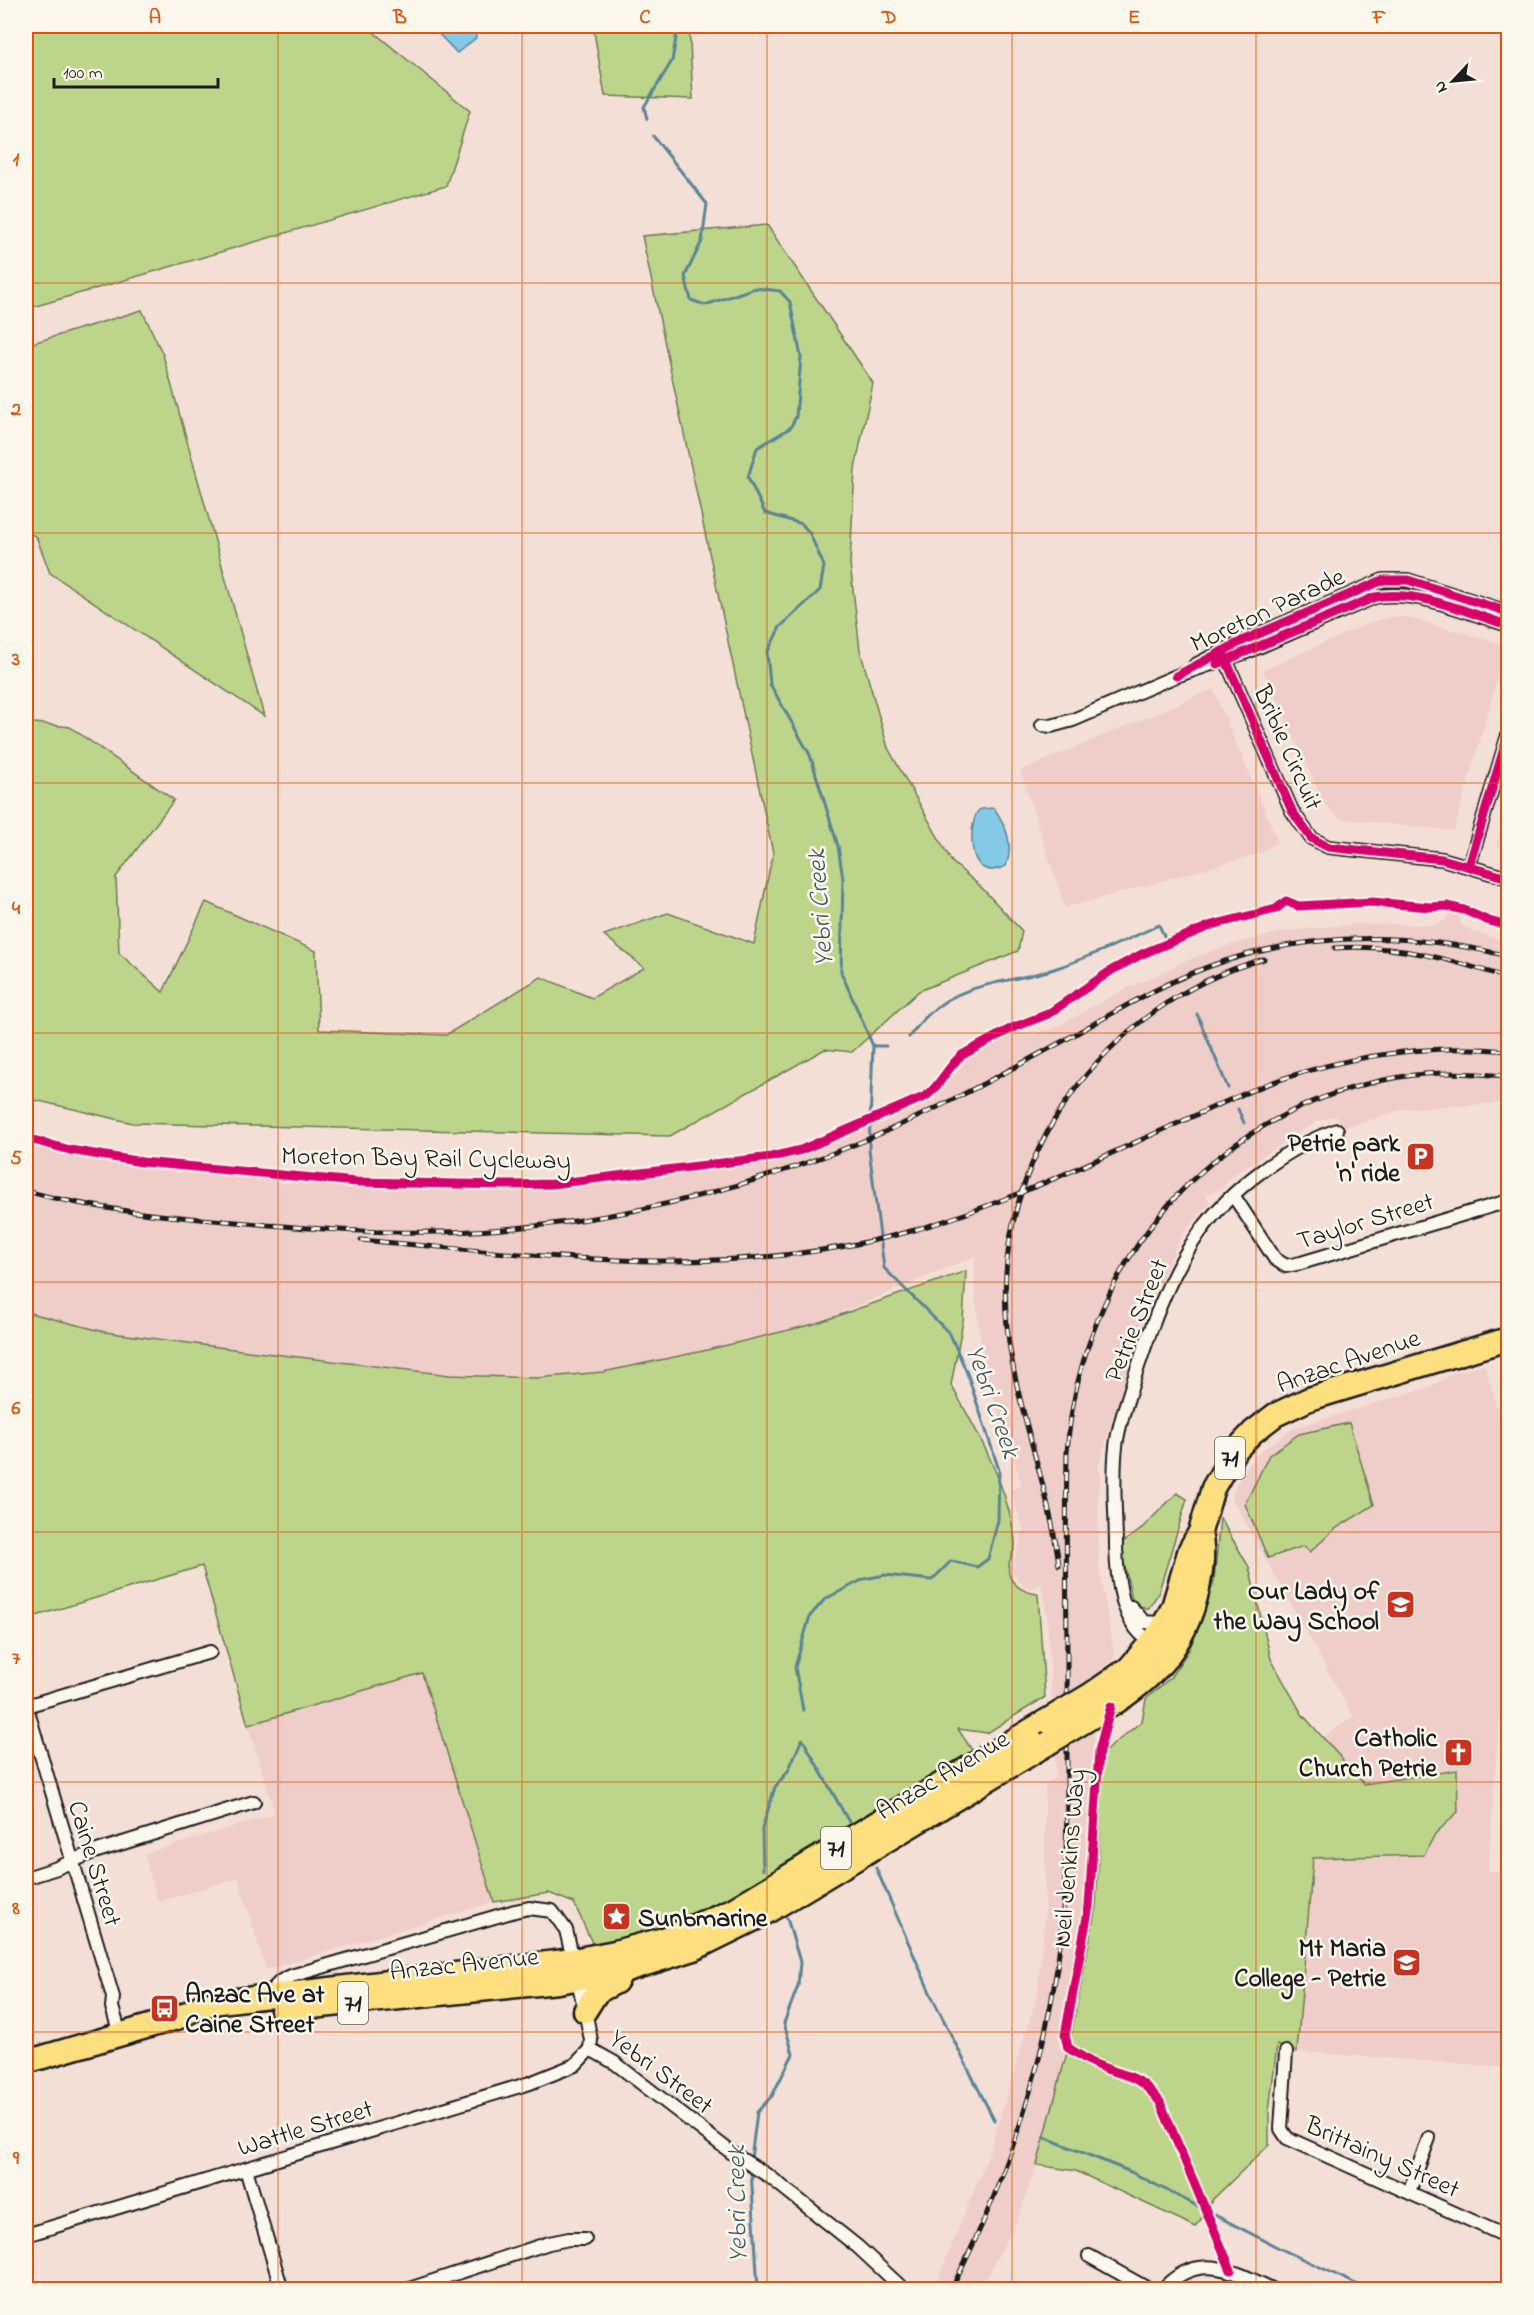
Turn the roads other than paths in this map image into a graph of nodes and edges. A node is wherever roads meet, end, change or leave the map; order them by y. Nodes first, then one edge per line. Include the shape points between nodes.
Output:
1 (1509, 612) edge
2 (1509, 625) edge
3 (1225, 656) junction
4 (1042, 725) dead end
5 (1509, 735) edge
6 (1469, 866) junction
7 (1509, 878) edge
8 (1336, 1130) dead end
9 (1233, 1195) junction
10 (1509, 1201) edge
11 (1509, 1339) edge
12 (1200, 1532) junction
13 (1124, 1599) junction
14 (1167, 1620) junction
15 (1180, 1640) junction
16 (1152, 1643) junction
17 (210, 1652) dead end
18 (1093, 1705) junction
19 (26, 1706) edge
20 (254, 1802) dead end
21 (73, 1861) junction
22 (26, 1878) edge
23 (575, 1969) junction
24 (623, 1971) junction
25 (265, 1997) junction
26 (585, 2011) junction
27 (177, 2018) junction
28 (120, 2034) junction
29 (590, 2049) junction
30 (1286, 2052) dead end
31 (26, 2062) edge
32 (1429, 2138) dead end
33 (246, 2169) junction
34 (1409, 2192) junction
35 (26, 2235) edge
36 (1509, 2237) edge
37 (585, 2239) dead end
38 (1089, 2256) dead end
39 (901, 2287) dead end
40 (282, 2289) edge
41 (406, 2289) edge
42 (1150, 2289) edge
43 (1162, 2289) edge
44 (1274, 2289) edge

1 - 3 street, Moreton Parade via 1408,580 1383,579
2 - 3 street, Moreton Parade via 1410,595 1392,594
3 - 4 street, Moreton Parade via 1073,720
3 - 6 street, Bribie Circuit via 1292,811 1311,838 1343,850 1431,857
5 - 6 street
6 - 7 street, Bribie Circuit
8 - 9 street, Petrie Street via 1266,1168
9 - 10 street, Taylor Street via 1275,1258 1286,1266
9 - 13 street, Petrie Street via 1201,1230 1174,1275 1149,1335 1121,1421 1115,1473 1118,1574
11 - 12 highway, Anzac Avenue / 71 via 1309,1399 1275,1415 1253,1432 1226,1464 1208,1501
12 - 14 highway, Anzac Avenue / 71 via 1190,1549 1179,1593
12 - 15 highway, Anzac Avenue / 71 via 1204,1553 1200,1576
13 - 14 street, Petrie Street via 1144,1622
13 - 16 street, Petrie Street via 1127,1613 1141,1636
14 - 16 highway, Anzac Avenue / 71
15 - 16 street
15 - 18 highway, Anzac Avenue / 71 via 1138,1688
16 - 18 highway, Anzac Avenue / 71
17 - 19 street
18 - 23 highway, Anzac Avenue / 71, bridge via 1046,1721 734,1909 664,1939 615,1952
18 - 24 highway, Anzac Avenue / 71, bridge via 1047,1744 757,1918 694,1949
19 - 21 street, Caine Street
20 - 21 street
21 - 22 street
21 - 28 street, Caine Street
23 - 24 highway, Anzac Avenue / 71
23 - 25 highway, Anzac Avenue / 71
23 - 25 street, Yebri Street via 566,1930 558,1916 542,1908 515,1911 370,1957 291,1976
23 - 26 street, Yebri Street
23 - 27 highway, Anzac Avenue / 71 via 203,2019
24 - 26 highway via 616,1982 597,1992
25 - 27 highway, Anzac Avenue / 71 via 201,2006
26 - 29 street, Yebri Street
27 - 28 highway, Anzac Avenue / 71
28 - 31 highway, Anzac Avenue / 71
29 - 33 street, Wattle Street via 575,2065 530,2083
29 - 39 street, Yebri Street via 615,2063 732,2153 770,2177
30 - 34 street, Brittainy Street via 1282,2134
32 - 34 street
33 - 35 street, Wattle Street
33 - 40 street
34 - 36 street, Brittainy Street
37 - 41 street via 549,2244
38 - 42 street
43 - 44 street via 1190,2270 1218,2266

